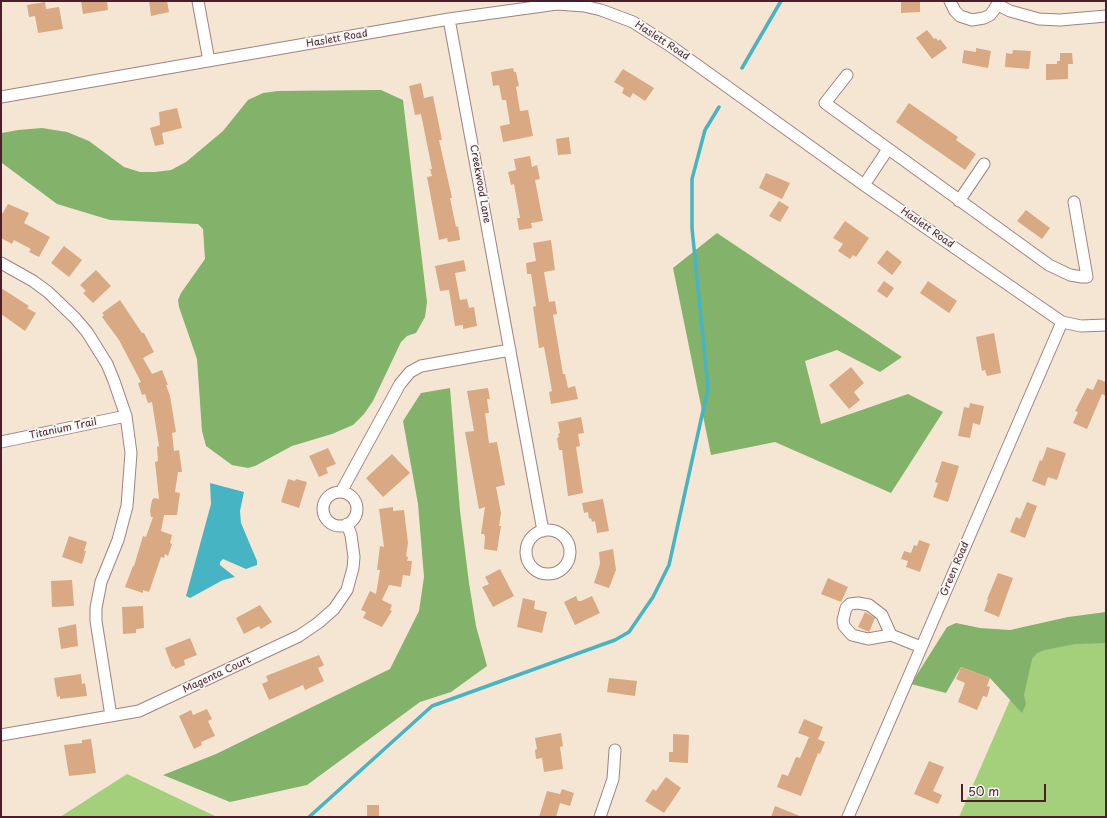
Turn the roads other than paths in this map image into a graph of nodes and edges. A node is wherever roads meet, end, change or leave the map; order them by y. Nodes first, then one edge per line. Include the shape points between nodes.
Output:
1 (198, 1) edge
2 (950, 1) edge
3 (998, 3) edge
4 (601, 6) edge
5 (1106, 16) edge
6 (450, 19) junction
7 (209, 61) junction
8 (847, 75) dead end
9 (1, 97) edge
10 (888, 149) junction
11 (984, 164) dead end
12 (864, 185) junction
13 (959, 201) junction
14 (1074, 202) dead end
15 (1, 263) edge
16 (1062, 322) junction
17 (1106, 325) edge
18 (510, 350) junction
19 (126, 416) junction
20 (1, 442) edge
21 (342, 492) junction
22 (347, 524) junction
23 (543, 531) dead end
24 (891, 635) dead end
25 (921, 647) junction
26 (111, 716) junction
27 (1, 735) edge
28 (615, 750) dead end
29 (600, 817) edge
30 (848, 817) edge

1 - 7 street
2 - 3 street via 960,16 972,20 984,18
3 - 5 street via 1010,11 1039,19
4 - 6 street, Haslett Road via 557,4
4 - 12 street, Haslett Road via 633,22 672,47
6 - 7 street, Haslett Road
6 - 18 street, Creekwood Lane
7 - 9 street, Haslett Road
8 - 10 street via 825,103
10 - 12 street
10 - 13 street
11 - 13 street
12 - 16 street, Haslett Road
13 - 14 street via 1049,265 1070,275 1087,277
15 - 19 street via 23,274 48,292 87,332 107,364
16 - 17 street, Haslett Road via 1082,326
16 - 25 street, Green Road
18 - 21 street via 415,368 403,379
18 - 23 street, Creekwood Lane
19 - 20 street, Titanium Trail
19 - 26 street via 131,453 128,500 118,540 101,582 96,608
21 - 22 street via 353,497 357,507 355,517
21 - 22 street via 328,496 322,510 331,524
22 - 26 street, Magenta Court via 354,557 351,579 341,600 318,623 288,641 149,707
24 - 25 street
25 - 30 street, Green Road
26 - 27 street, Magenta Court
28 - 29 street via 613,779

